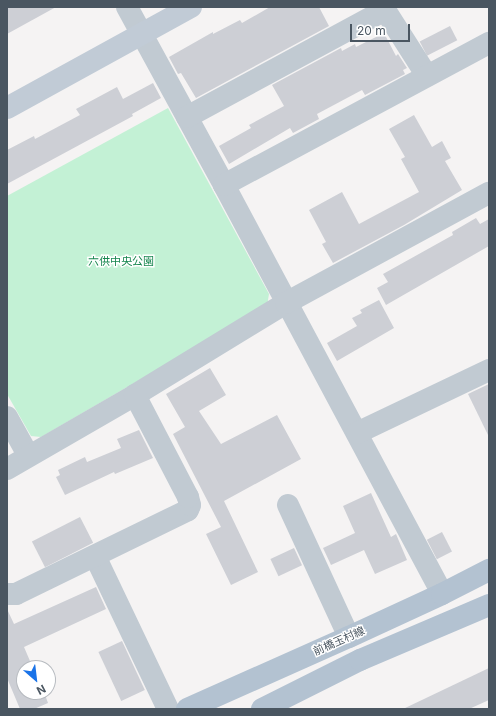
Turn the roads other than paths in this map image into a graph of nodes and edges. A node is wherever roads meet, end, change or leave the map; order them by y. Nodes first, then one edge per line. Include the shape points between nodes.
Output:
1 (127, 7) edge
2 (191, 7) edge
3 (142, 34) junction
4 (489, 42) edge
5 (427, 76) junction
6 (7, 108) edge
7 (187, 117) junction
8 (224, 185) junction
9 (489, 193) edge
10 (286, 303) junction
11 (489, 370) edge
12 (135, 395) junction
13 (7, 417) edge
14 (357, 433) junction
15 (28, 456) junction
16 (7, 469) edge
17 (288, 505) dead end
18 (95, 556) junction
19 (489, 570) edge
20 (7, 594) edge
21 (442, 594) junction
22 (489, 605) edge
23 (349, 637) junction
24 (168, 709) edge
25 (187, 709) edge
26 (262, 709) edge

1 - 3 street
2 - 3 street
3 - 6 street
3 - 7 street
4 - 5 street
5 - 7 street via 385,10
5 - 8 street
7 - 8 street
8 - 10 street
9 - 10 street
10 - 12 street
10 - 14 street
11 - 14 street
12 - 15 street
12 - 18 street via 190,505 182,514
13 - 15 street
14 - 21 street
15 - 16 street
17 - 23 street
18 - 20 street via 16,594
18 - 24 street
19 - 21 main road, 前橋玉村線
21 - 23 main road, 前橋玉村線
22 - 26 main road via 360,660
23 - 25 main road, 前橋玉村線

